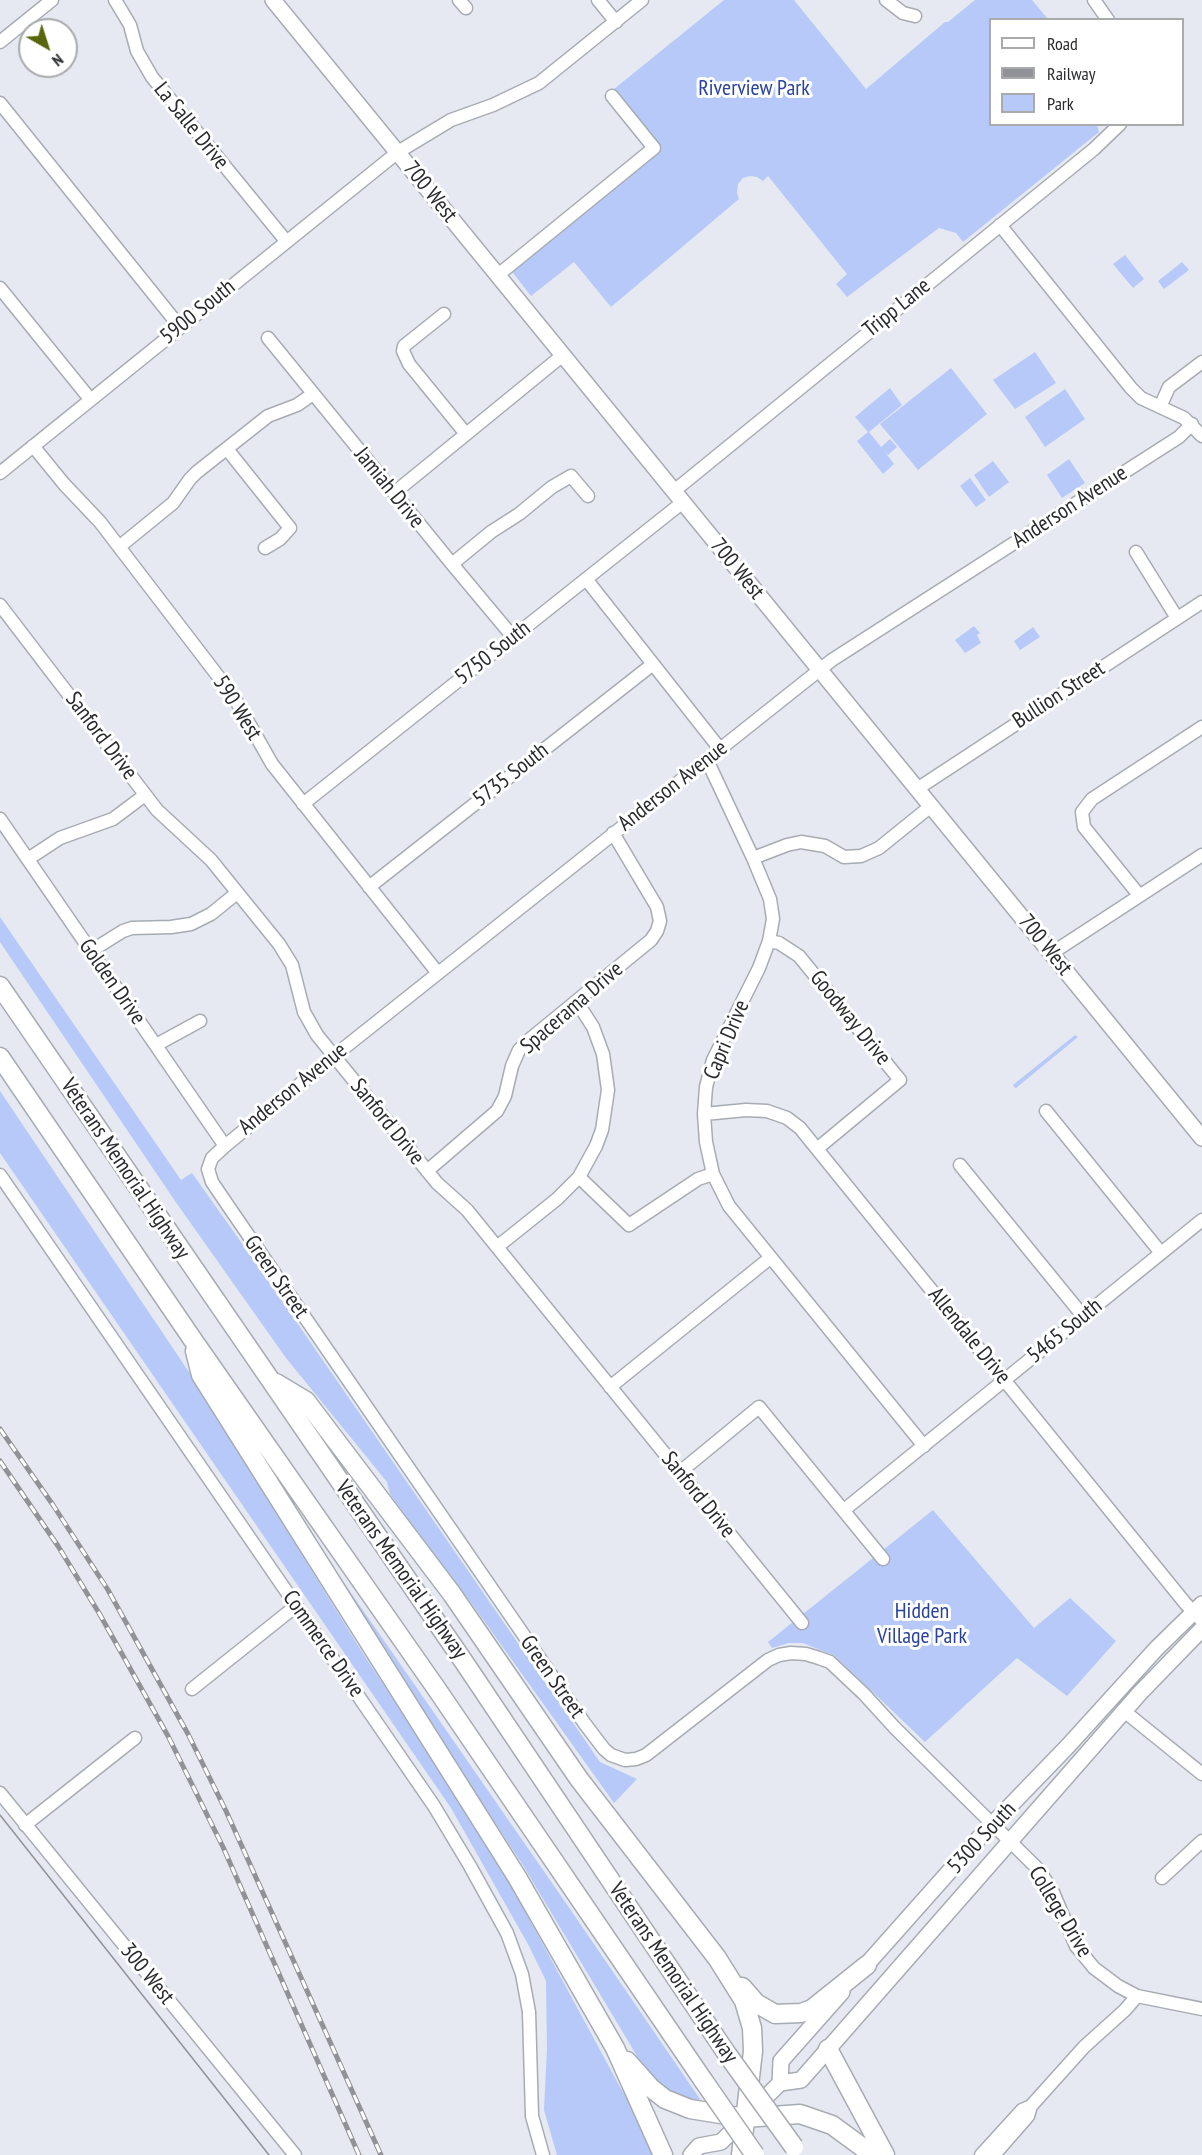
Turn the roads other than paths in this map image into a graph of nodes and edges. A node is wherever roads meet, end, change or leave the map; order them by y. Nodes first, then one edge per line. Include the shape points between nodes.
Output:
1 (52, 0) edge
2 (115, 0) edge
3 (273, 0) edge
4 (598, 0) edge
5 (642, 0) edge
6 (886, 0) edge
7 (1094, 0) edge
8 (915, 16) dead end
9 (1107, 18) edge
10 (616, 22) junction
11 (0, 42) edge
12 (612, 96) dead end
13 (0, 103) edge
14 (1118, 126) edge
15 (398, 152) junction
16 (1000, 225) junction
17 (286, 242) junction
18 (498, 275) junction
19 (0, 288) edge
20 (444, 314) dead end
21 (180, 327) junction
22 (268, 338) dead end
23 (563, 355) junction
24 (1202, 362) edge
25 (313, 394) junction
26 (90, 399) junction
27 (1160, 407) junction
28 (1192, 424) junction
29 (466, 434) junction
30 (1202, 436) edge
31 (33, 446) junction
32 (227, 449) junction
33 (0, 473) edge
34 (394, 493) junction
35 (588, 496) dead end
36 (678, 496) junction
37 (118, 547) junction
38 (265, 548) dead end
39 (1136, 552) dead end
40 (452, 564) junction
41 (586, 579) junction
42 (1202, 602) edge
43 (0, 605) edge
44 (1177, 618) junction
45 (513, 637) junction
46 (653, 664) junction
47 (820, 670) junction
48 (1202, 728) edge
49 (720, 749) junction
50 (706, 760) junction
51 (917, 789) junction
52 (145, 795) junction
53 (303, 804) junction
54 (931, 806) junction
55 (0, 819) edge
56 (613, 833) junction
57 (1202, 855) edge
58 (753, 858) junction
59 (28, 859) junction
60 (369, 887) junction
61 (237, 893) junction
62 (1139, 895) junction
63 (769, 941) junction
64 (91, 951) junction
65 (1052, 953) junction
66 (436, 972) junction
67 (0, 986) edge
68 (577, 1002) junction
69 (200, 1021) dead end
70 (156, 1045) junction
71 (333, 1056) junction
72 (0, 1057) edge
73 (1046, 1111) dead end
74 (704, 1114) junction
75 (1200, 1131) edge
76 (225, 1146) junction
77 (818, 1148) junction
78 (960, 1165) dead end
79 (427, 1171) junction
80 (714, 1174) junction
81 (0, 1175) edge
82 (579, 1177) junction
83 (221, 1196) joint
84 (1202, 1220) edge
85 (497, 1247) junction
86 (1161, 1253) junction
87 (770, 1258) junction
88 (1083, 1316) junction
89 (193, 1340) junction
90 (270, 1380) junction
91 (1005, 1380) junction
92 (610, 1387) junction
93 (924, 1446) junction
94 (680, 1472) junction
95 (844, 1510) junction
96 (884, 1559) dead end
97 (296, 1606) junction
98 (1199, 1613) edge
99 (802, 1623) dead end
100 (1202, 1629) edge
101 (192, 1689) dead end
102 (1124, 1711) junction
103 (135, 1738) dead end
104 (1202, 1773) edge
105 (0, 1793) edge
106 (993, 1824) junction
107 (26, 1825) junction
108 (1009, 1841) junction
109 (1202, 1841) edge
110 (1162, 1878) dead end
111 (717, 1958) junction
112 (867, 1965) junction
113 (1137, 1996) junction
114 (1202, 2008) edge
115 (615, 2048) junction
116 (828, 2049) junction
117 (780, 2083) junction
118 (1031, 2106) junction
119 (745, 2118) junction
120 (720, 2148) edge
121 (796, 2151) edge
122 (295, 2155) edge
123 (543, 2155) edge
124 (663, 2155) edge
125 (691, 2155) edge
126 (741, 2155) edge
127 (755, 2155) edge
128 (873, 2155) edge
129 (885, 2155) edge
130 (981, 2155) edge
131 (994, 2155) edge

1 - 11 street
2 - 17 street, La Salle Drive via 152,77
3 - 15 main road, 700 West
4 - 10 street
5 - 10 street, 5900 South
6 - 8 street via 903,13
7 - 9 street
10 - 15 street, 5900 South via 539,83 451,120
12 - 18 street via 654,148
13 - 21 street
14 - 16 street, Tripp Lane
15 - 17 street, 5900 South
15 - 18 main road, 700 West
16 - 27 street via 1131,388
16 - 36 street, Tripp Lane
17 - 21 street, 5900 South
18 - 23 main road, 700 West
19 - 26 street
20 - 29 street via 404,346 403,351 409,364
21 - 26 street, 5900 South
22 - 25 street, Jamiah Drive
23 - 29 street
23 - 36 main road, 700 West
24 - 27 street via 1169,387
25 - 32 street via 268,416
25 - 34 street, Jamiah Drive
26 - 31 street, 5900 South
27 - 28 street
28 - 30 street
28 - 47 street, Anderson Avenue via 1179,437
29 - 34 street
31 - 33 street, 5900 South
31 - 37 street, 590 West
32 - 37 street via 190,479 169,507
32 - 38 street via 290,528
34 - 40 street, Jamiah Drive
35 - 40 street via 571,476
36 - 41 street, 5750 South
36 - 47 main road, 700 West
37 - 53 street, 590 West via 234,697 266,755
39 - 44 street
40 - 45 street, Jamiah Drive
41 - 45 street, 5750 South
41 - 46 street
42 - 44 street, Bullion Street
43 - 52 street, Sanford Drive
44 - 51 street, Bullion Street
45 - 53 street, 5750 South
46 - 49 street
46 - 60 street, 5735 South
47 - 49 street, Anderson Avenue
47 - 51 main road, 700 West
48 - 62 street via 1092,799 1082,812 1084,827
49 - 50 street, Anderson Avenue
50 - 56 street, Anderson Avenue
50 - 58 street, Capri Drive
51 - 54 main road, 700 West
52 - 59 street via 113,819 60,838
52 - 61 street, Sanford Drive via 167,821 211,860
53 - 60 street, 590 West
54 - 58 street via 879,848 861,856 844,857 825,846 801,842
54 - 65 main road, 700 West
55 - 59 street, Golden Drive
56 - 66 street, Anderson Avenue
56 - 68 street, Spacerama Drive via 657,907 660,921 651,940
57 - 62 street
58 - 63 street, Capri Drive via 770,899
59 - 64 street, Golden Drive
60 - 66 street, 590 West
61 - 64 street via 191,924 132,928
61 - 71 street, Sanford Drive via 285,953 304,1012
62 - 65 street
63 - 74 street, Capri Drive via 713,1060
63 - 77 street, Goodway Drive via 799,956 900,1080
64 - 70 street, Golden Drive
65 - 75 main road, 700 West
66 - 71 street, Anderson Avenue
67 - 90 highway, Veterans Memorial Highway
68 - 79 street, Spacerama Drive via 519,1050 498,1111
68 - 82 street via 599,1040 608,1090 602,1130
69 - 70 street
70 - 76 street, Golden Drive
71 - 76 street, Anderson Avenue
71 - 79 street, Sanford Drive
72 - 89 highway, Veterans Memorial Highway
73 - 86 street
74 - 77 street, Allendale Drive via 746,1110 777,1113 800,1128
74 - 80 street, Capri Drive
76 - 83 street, Anderson Avenue via 208,1168
77 - 91 street, Allendale Drive
78 - 88 street
79 - 85 street, Sanford Drive via 467,1210
80 - 82 street via 698,1179 629,1225
80 - 87 street, Capri Drive via 729,1206
81 - 97 street, Commerce Drive
82 - 85 street
83 - 106 street, Green Street via 585,1724 611,1755 625,1760 646,1755 768,1660 779,1655 806,1654 830,1662
84 - 86 street, 5465 South
85 - 92 street, Sanford Drive
86 - 88 street, 5465 South
87 - 92 street
87 - 93 street, Capri Drive
88 - 91 street, 5465 South
89 - 115 highway via 201,1375 517,1876
89 - 127 highway, Veterans Memorial Highway, bridge
90 - 111 highway via 306,1401 452,1594 579,1779
90 - 121 highway, Veterans Memorial Highway, bridge
91 - 93 street, 5465 South
91 - 98 street, Allendale Drive
92 - 94 street, Sanford Drive
93 - 95 street, 5465 South
94 - 95 street via 759,1407
94 - 99 street, Sanford Drive
95 - 96 street
97 - 101 street
97 - 123 street, Commerce Drive via 434,1806 507,1933 522,1974 529,2012 532,2116
98 - 106 main road, 5300 South via 1135,1671
100 - 102 main road, 5300 South
102 - 104 street
102 - 108 main road, 5300 South
103 - 107 street
105 - 107 street, 300 West
106 - 108 street, College Drive
106 - 112 main road, 5300 South
107 - 122 street, 300 West
108 - 113 street, College Drive via 1048,1883 1082,1954 1106,1977
108 - 116 main road, 5300 South
109 - 110 street
111 - 112 highway via 756,2003 775,2014 812,2009
111 - 119 highway via 744,2001 752,2028
112 - 117 main road, 5300 South via 781,2061
113 - 114 street, College Drive
113 - 118 street
115 - 119 highway via 665,2099 690,2109
115 - 124 highway
116 - 117 main road, 5300 South via 801,2080
116 - 129 highway
117 - 119 main road, 5300 South
118 - 130 street via 1022,2110
118 - 131 street via 1029,2116
119 - 120 main road, 5300 South
119 - 126 highway
119 - 128 highway via 800,2114 832,2125
120 - 125 main road, 5300 South via 699,2146

